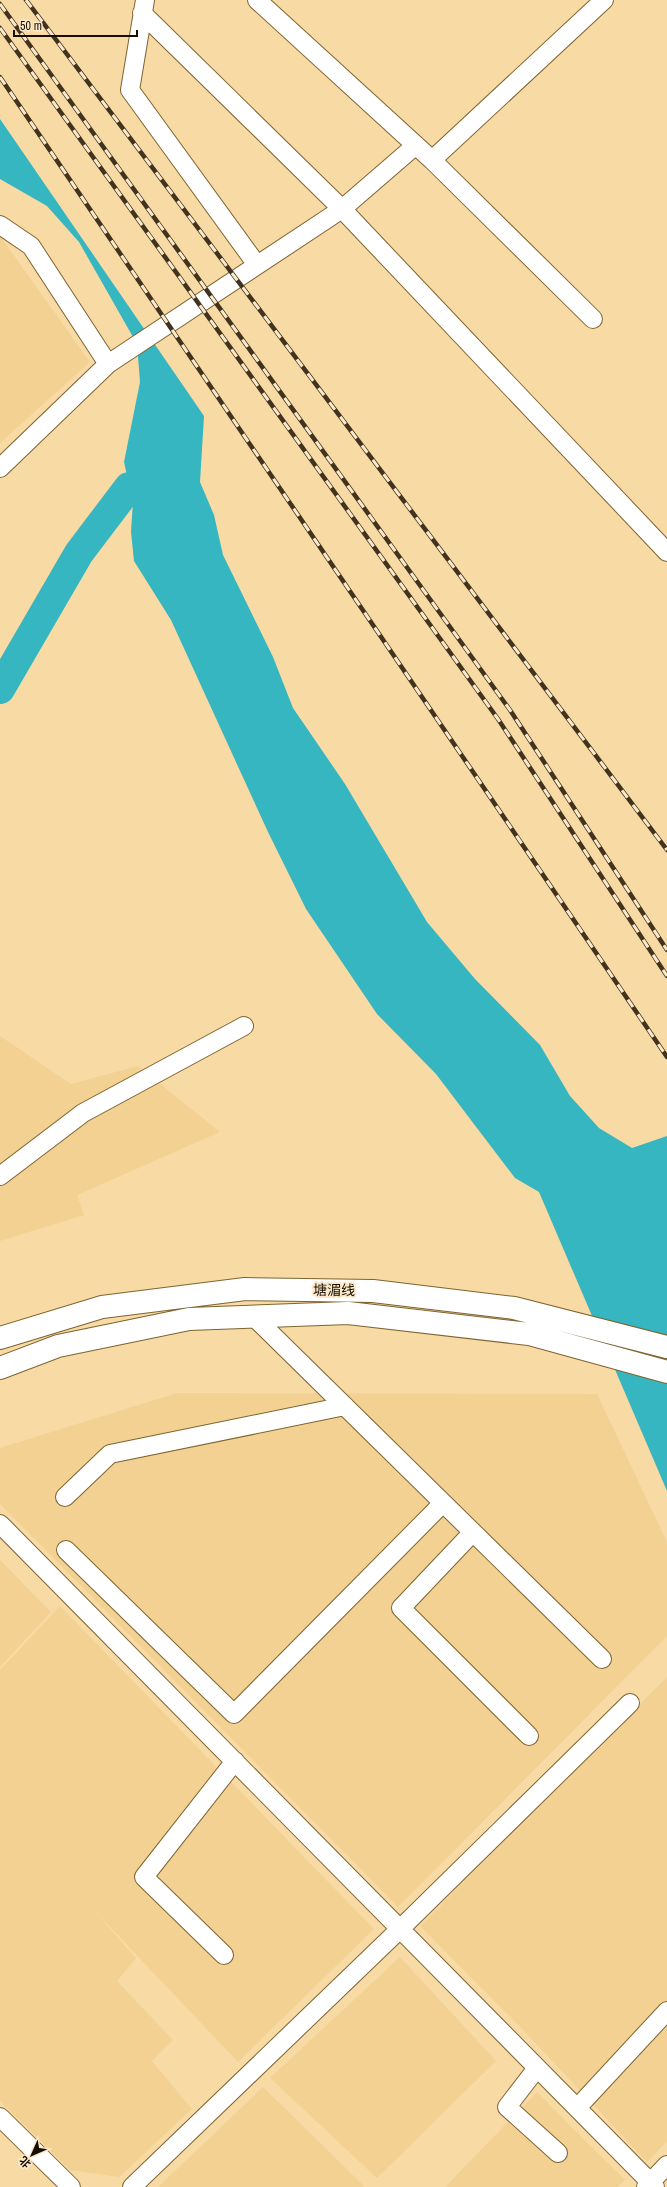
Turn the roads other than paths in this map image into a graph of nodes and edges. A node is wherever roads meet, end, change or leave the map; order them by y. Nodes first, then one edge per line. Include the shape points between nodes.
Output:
1 (257, 0) edge
2 (604, 0) edge
3 (144, 7) edge
4 (416, 145) junction
5 (432, 160) junction
6 (342, 209) junction
7 (0, 225) edge
8 (257, 265) junction
9 (593, 319) dead end
10 (108, 364) junction
11 (0, 468) edge
12 (667, 552) edge
13 (244, 1026) dead end
14 (0, 1176) edge
15 (254, 1317) junction
16 (0, 1338) edge
17 (667, 1347) edge
18 (0, 1368) edge
19 (667, 1372) edge
20 (344, 1406) junction
21 (65, 1497) dead end
22 (443, 1503) junction
23 (0, 1524) edge
24 (472, 1532) junction
25 (66, 1550) dead end
26 (602, 1659) dead end
27 (630, 1703) dead end
28 (528, 1736) dead end
29 (235, 1761) junction
30 (400, 1929) junction
31 (224, 1955) dead end
32 (667, 2011) edge
33 (537, 2068) junction
34 (577, 2108) junction
35 (0, 2117) edge
36 (558, 2153) dead end
37 (667, 2165) edge
38 (651, 2186) edge
39 (71, 2187) edge
40 (132, 2187) edge

1 - 4 street
2 - 5 street
3 - 6 street
3 - 8 street via 130,90
4 - 5 street
4 - 6 street
5 - 9 street
6 - 8 street
6 - 12 street
7 - 10 street via 31,246
8 - 10 street
10 - 11 street
13 - 14 street via 83,1112
15 - 18 main road via 189,1319 58,1346
15 - 19 main road via 348,1313 529,1334
15 - 20 street
16 - 17 main road, 塘湄线 via 102,1307 245,1289 373,1291 514,1308
20 - 21 street via 110,1454
20 - 22 street
22 - 24 street
22 - 25 street via 234,1714
23 - 29 street
24 - 26 street
24 - 28 street via 401,1608
27 - 30 street
29 - 30 street
29 - 31 street via 144,1878
30 - 33 street
30 - 40 street
32 - 34 street
33 - 34 street
33 - 36 street via 507,2107
34 - 38 street
35 - 39 street
37 - 38 street

